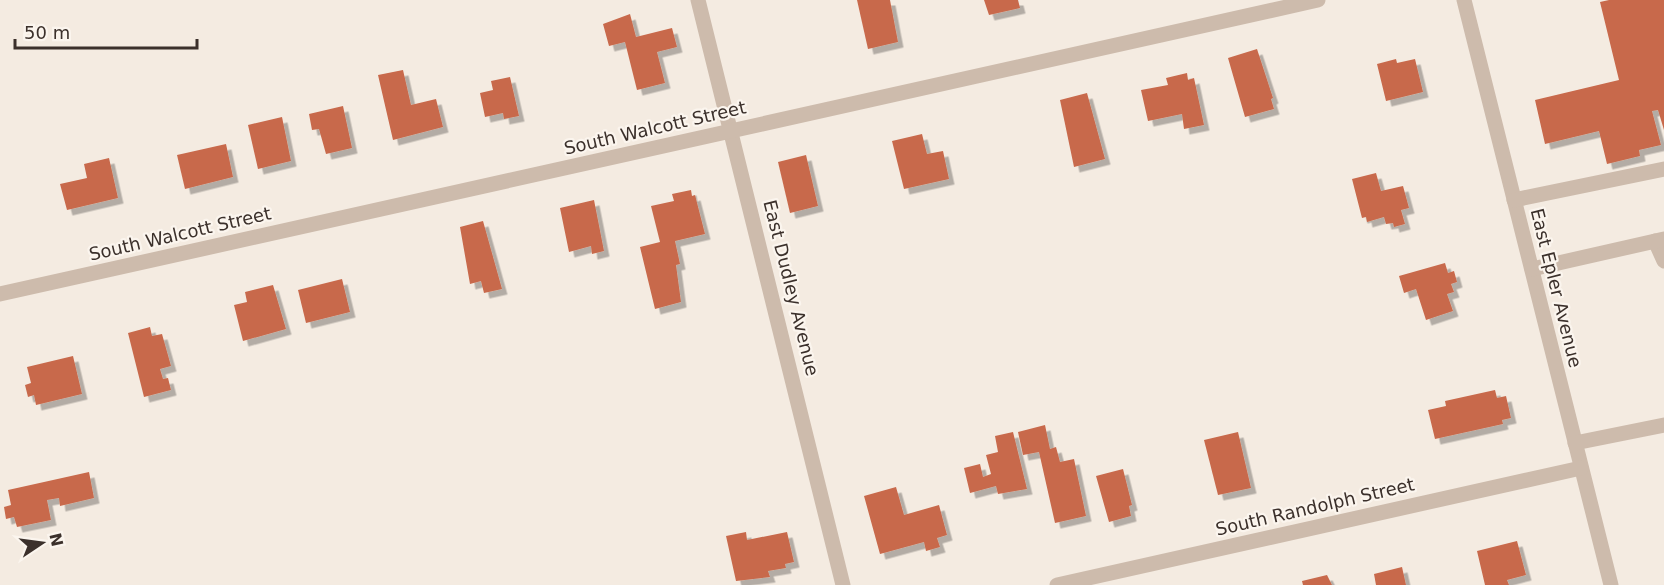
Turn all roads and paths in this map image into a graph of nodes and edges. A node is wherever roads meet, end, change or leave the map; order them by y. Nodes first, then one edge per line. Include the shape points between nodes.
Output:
1 (698, 0) edge
2 (1318, 0) edge
3 (1464, 0) edge
4 (732, 131) junction
5 (1664, 169) edge
6 (1514, 200) junction
7 (1659, 240) edge
8 (1664, 261) edge
9 (1532, 269) junction
10 (0, 294) edge
11 (1664, 425) edge
12 (1575, 443) junction
13 (1581, 468) junction
14 (843, 585) edge
15 (1057, 585) edge
16 (1611, 585) edge

1 - 4 street, East Dudley Avenue
2 - 4 street, South Walcott Street
3 - 6 street, East Epler Avenue
4 - 10 street, South Walcott Street
4 - 14 street, East Dudley Avenue
5 - 6 street
6 - 9 street, East Epler Avenue
7 - 8 street
7 - 9 street
9 - 12 street, East Epler Avenue
11 - 12 street
12 - 13 street, East Epler Avenue
13 - 15 street, South Randolph Street
13 - 16 street, East Epler Avenue

